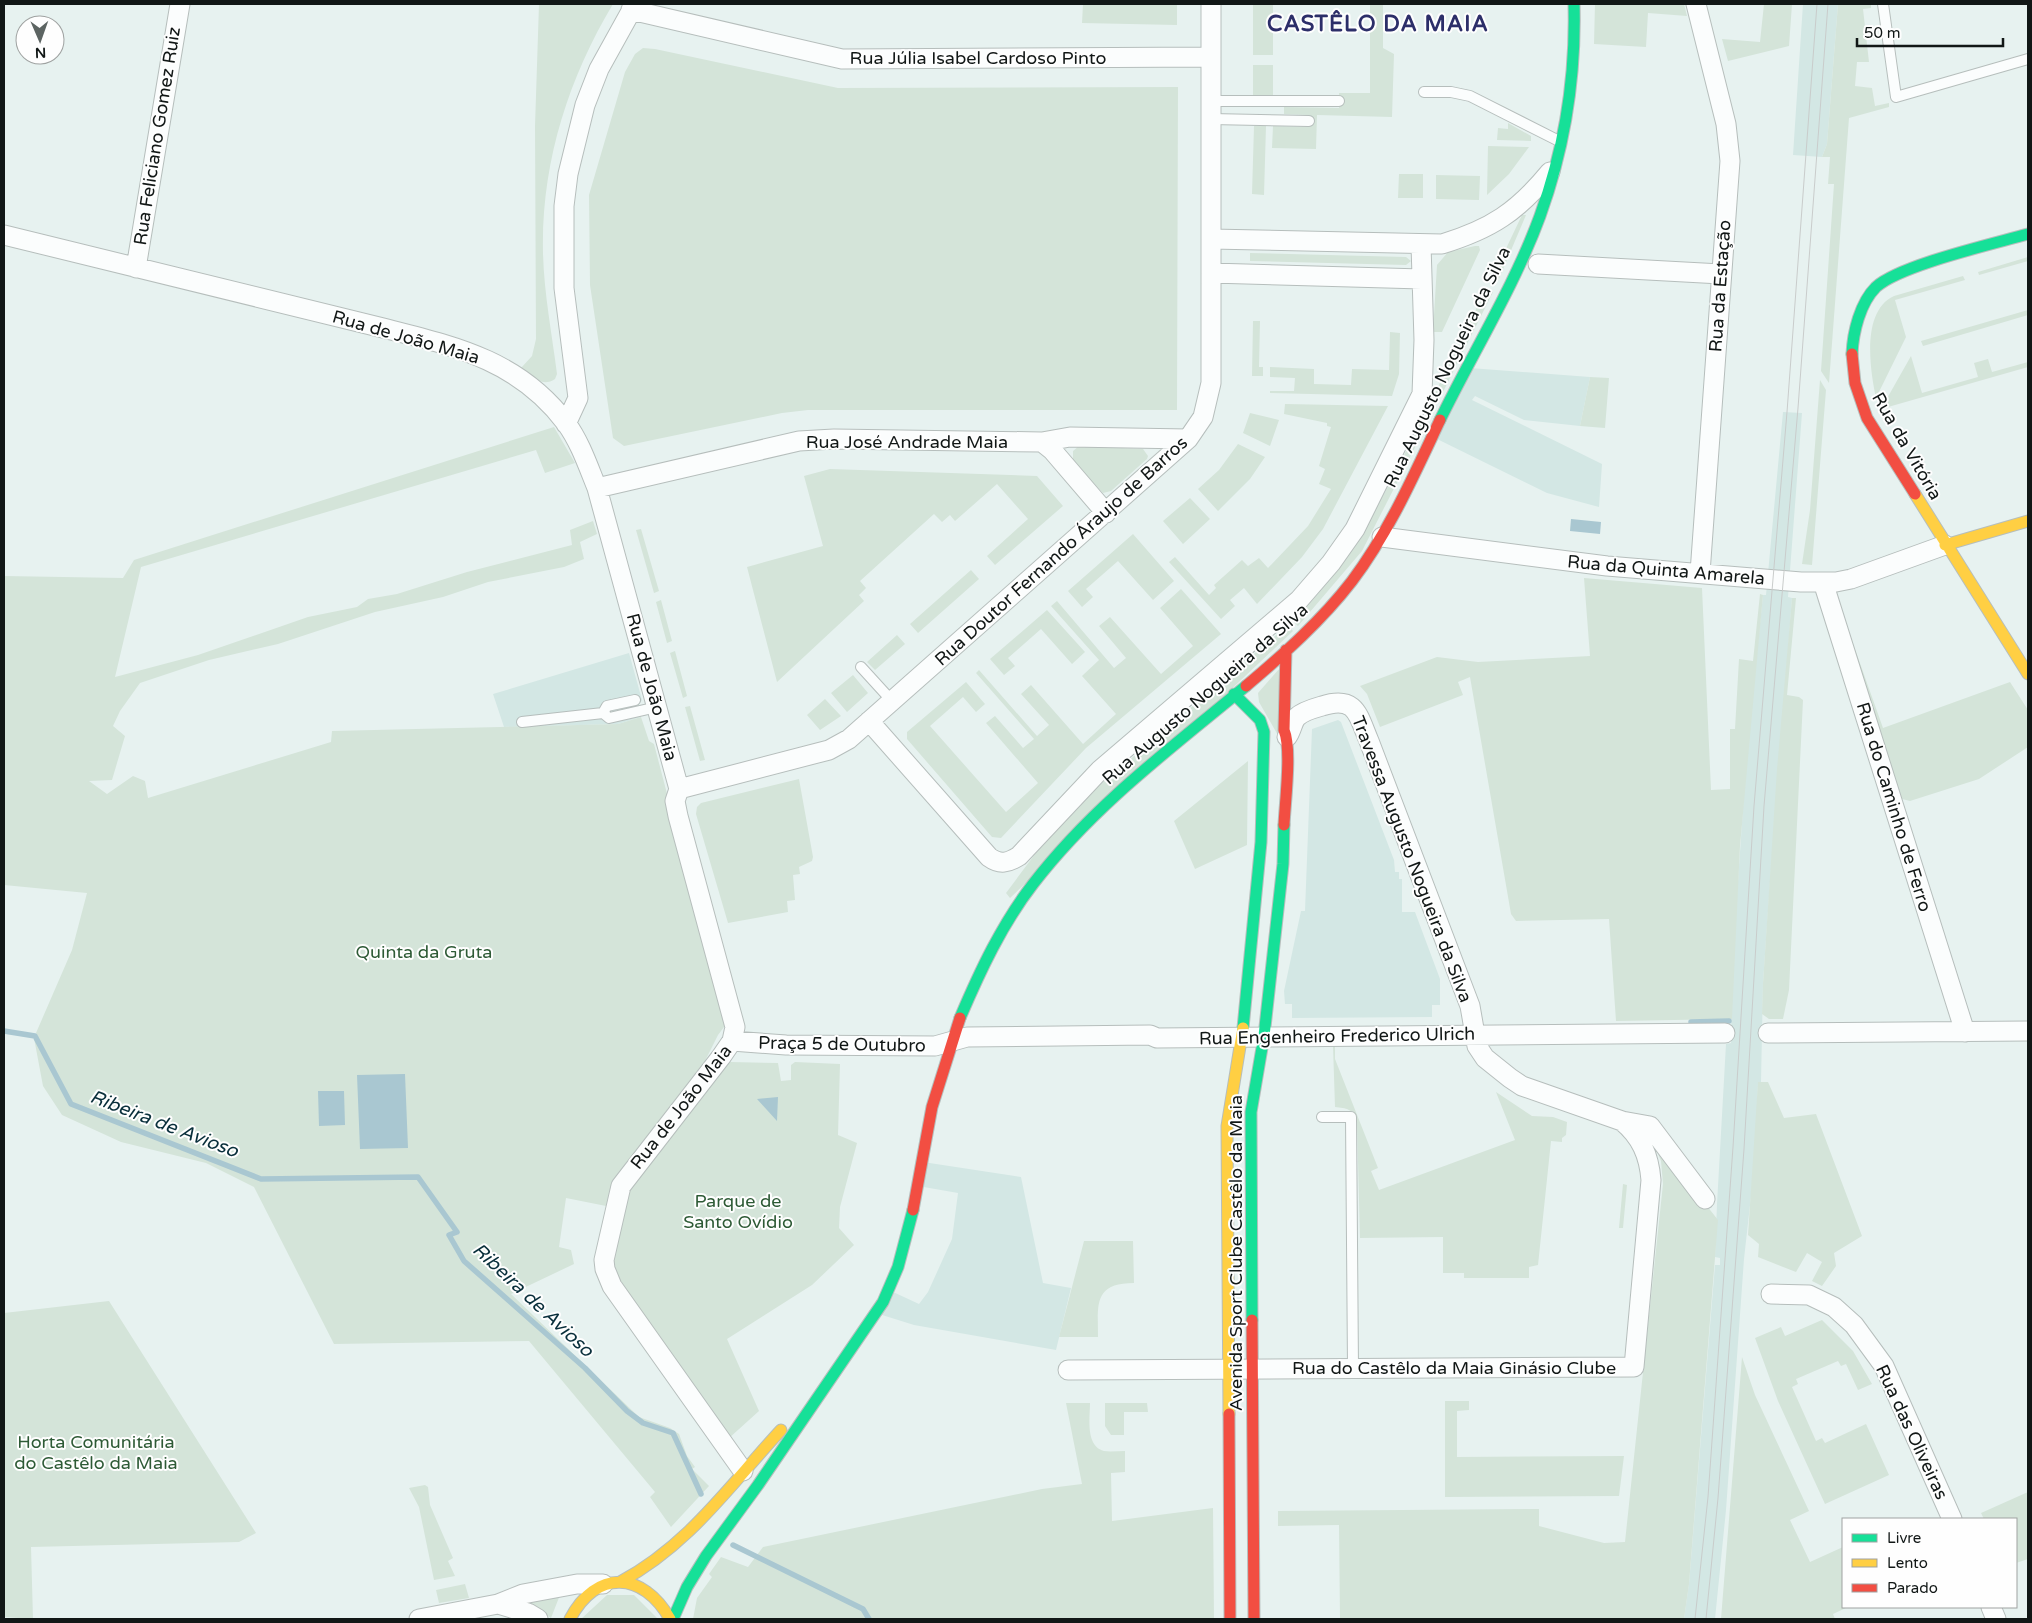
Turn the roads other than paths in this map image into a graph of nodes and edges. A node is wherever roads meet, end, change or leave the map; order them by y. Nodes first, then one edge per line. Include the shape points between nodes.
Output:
1 (180, 4) edge
2 (1211, 4) edge
3 (1574, 4) edge
4 (1696, 4) edge
5 (1883, 4) edge
6 (633, 7) edge
7 (1211, 57) junction
8 (2028, 59) edge
9 (1424, 92) dead end
10 (1339, 101) dead end
11 (1211, 110) junction
12 (1309, 121) dead end
13 (1561, 142) junction
14 (1556, 164) junction
15 (2028, 234) edge
16 (4, 235) edge
17 (1211, 239) junction
18 (1420, 245) junction
19 (1547, 264) dead end
20 (136, 268) junction
21 (1211, 273) junction
22 (1721, 274) junction
23 (1422, 279) junction
24 (566, 424) junction
25 (1188, 439) junction
26 (1042, 442) junction
27 (597, 488) junction
28 (1106, 513) junction
29 (2028, 521) edge
30 (1382, 536) junction
31 (1946, 546) junction
32 (1700, 572) junction
33 (1823, 582) junction
34 (1286, 650) junction
35 (861, 667) dead end
36 (2028, 674) edge
37 (1234, 694) junction
38 (635, 700) dead end
39 (892, 701) junction
40 (657, 707) junction
41 (602, 714) junction
42 (869, 721) junction
43 (522, 722) dead end
44 (1287, 737) junction
45 (679, 789) junction
46 (1271, 975) junction
47 (1283, 976) dead end
48 (2028, 1031) edge
49 (1965, 1032) junction
50 (1725, 1033) dead end
51 (1768, 1033) dead end
52 (1475, 1034) junction
53 (1264, 1036) junction
54 (1241, 1037) junction
55 (732, 1041) junction
56 (951, 1042) junction
57 (1322, 1117) dead end
58 (1622, 1121) junction
59 (1705, 1199) dead end
60 (1771, 1294) dead end
61 (1353, 1368) junction
62 (1228, 1369) junction
63 (1252, 1369) junction
64 (1068, 1370) dead end
65 (819, 1392) junction
66 (743, 1472) junction
67 (1952, 1518) edge
68 (613, 1582) junction
69 (498, 1604) junction
70 (418, 1619) edge
71 (538, 1619) edge
72 (570, 1619) edge
73 (672, 1619) edge
74 (1230, 1619) edge
75 (1254, 1619) edge

1 - 20 street, Rua Feliciano Gomez Ruiz
2 - 7 street, Rua Doutor Fernando Áraujo de Barros
3 - 13 street, Rua Augusto Nogueira da Silva via 1571,97
4 - 22 street, Rua da Estação via 1729,142
5 - 8 lane via 1896,97
6 - 7 street, Rua Júlia Isabel Cardoso Pinto via 822,55 855,60
6 - 24 street via 599,69 568,174 564,206 564,288 578,398
7 - 11 street, Rua Doutor Fernando Áraujo de Barros
9 - 13 lane via 1470,96
10 - 11 lane
11 - 12 lane
11 - 17 street, Rua Doutor Fernando Áraujo de Barros
13 - 14 street, Rua Augusto Nogueira da Silva
14 - 18 street via 1535,190 1502,220 1442,244
14 - 30 street, Rua Augusto Nogueira da Silva via 1532,236
15 - 31 street, Rua da Vitória via 1891,276 1876,286 1866,299 1856,326 1853,368 1862,407
16 - 20 street, Rua de João Maia
17 - 18 street
17 - 21 street, Rua Doutor Fernando Áraujo de Barros
18 - 23 street
19 - 22 street
20 - 24 street, Rua de João Maia via 383,328 485,358 543,397
21 - 23 street
21 - 25 street, Rua Doutor Fernando Áraujo de Barros via 1210,382 1203,417
22 - 32 street, Rua da Estação
23 - 42 street via 1422,394 1372,498 1331,563 1278,619 1100,770 1019,856 1003,863 989,857
24 - 27 street, Rua de João Maia via 584,455
25 - 26 street, Rua José Andrade Maia via 1070,437
25 - 28 street, Rua Doutor Fernando Áraujo de Barros
26 - 27 street, Rua José Andrade Maia via 806,441 759,449
26 - 28 street
27 - 40 street, Rua de João Maia
28 - 39 street, Rua Doutor Fernando Áraujo de Barros
29 - 31 street
30 - 32 street, Rua da Quinta Amarela via 1607,566
30 - 34 street, Rua Augusto Nogueira da Silva via 1334,603
31 - 33 street, Rua da Quinta Amarela via 1851,579
31 - 36 street, Rua da Vitória
32 - 33 street, Rua da Quinta Amarela
33 - 49 street, Rua do Caminho de Ferro
34 - 37 street, Rua Augusto Nogueira da Silva
34 - 44 street, Avenida Sport Clube Castêlo da Maia via 1284,730
35 - 39 lane
37 - 54 street, Avenida Sport Clube Castêlo da Maia via 1260,720 1264,732 1261,842
37 - 56 street, Rua Augusto Nogueira da Silva via 1104,805 1039,876 1010,919
38 - 41 lane via 607,706
39 - 42 street, Rua Doutor Fernando Áraujo de Barros
40 - 41 lane via 609,718
40 - 45 street, Rua de João Maia
41 - 43 lane
42 - 45 street, Rua Doutor Fernando Áraujo de Barros via 849,739 829,750
44 - 46 street, Avenida Sport Clube Castêlo da Maia via 1283,864
44 - 52 street, Travessa Augusto Nogueira da Silva via 1298,716 1320,707 1341,702 1356,712 1470,1006
45 - 55 street, Rua de João Maia via 675,801 733,1013 735,1035
46 - 47 lane
46 - 53 street, Avenida Sport Clube Castêlo da Maia
48 - 49 street
49 - 51 street
50 - 52 street, Rua Engenheiro Frederico Ulrich
52 - 53 street, Rua Engenheiro Frederico Ulrich
52 - 58 street via 1477,1046 1485,1058 1522,1086
53 - 54 street, Rua Engenheiro Frederico Ulrich
53 - 63 street, Avenida Sport Clube Castêlo da Maia via 1251,1112
54 - 56 street, Rua Engenheiro Frederico Ulrich via 967,1037
54 - 62 street, Avenida Sport Clube Castêlo da Maia via 1227,1126
55 - 56 street, Praça 5 de Outubro via 786,1045 935,1046
55 - 66 street, Rua de João Maia via 621,1186 604,1260 612,1286
56 - 65 street, Rua Augusto Nogueira da Silva via 932,1104 894,1279 876,1313
57 - 61 lane via 1351,1117
58 - 59 street via 1650,1126
58 - 61 street, Rua do Castêlo da Maia Ginásio Clube via 1644,1148 1651,1180 1634,1367
60 - 67 street, Rua das Oliveiras via 1809,1295 1834,1307 1854,1325 1884,1366
61 - 63 street, Rua do Castêlo da Maia Ginásio Clube
62 - 63 street, Rua do Castêlo da Maia Ginásio Clube
62 - 64 street, Rua do Castêlo da Maia Ginásio Clube
62 - 74 street, Avenida Sport Clube Castêlo da Maia
63 - 75 street, Avenida Sport Clube Castêlo da Maia
65 - 66 street, Rua Augusto Nogueira da Silva
65 - 73 street, Rua Augusto Nogueira da Silva via 773,1465 687,1585
66 - 68 street, Rua Augusto Nogueira da Silva via 675,1547 640,1573
68 - 69 street via 577,1584 523,1594
68 - 72 street, Rua Augusto Nogueira da Silva via 582,1598
68 - 73 street via 639,1585 654,1594
69 - 70 street
69 - 71 street

